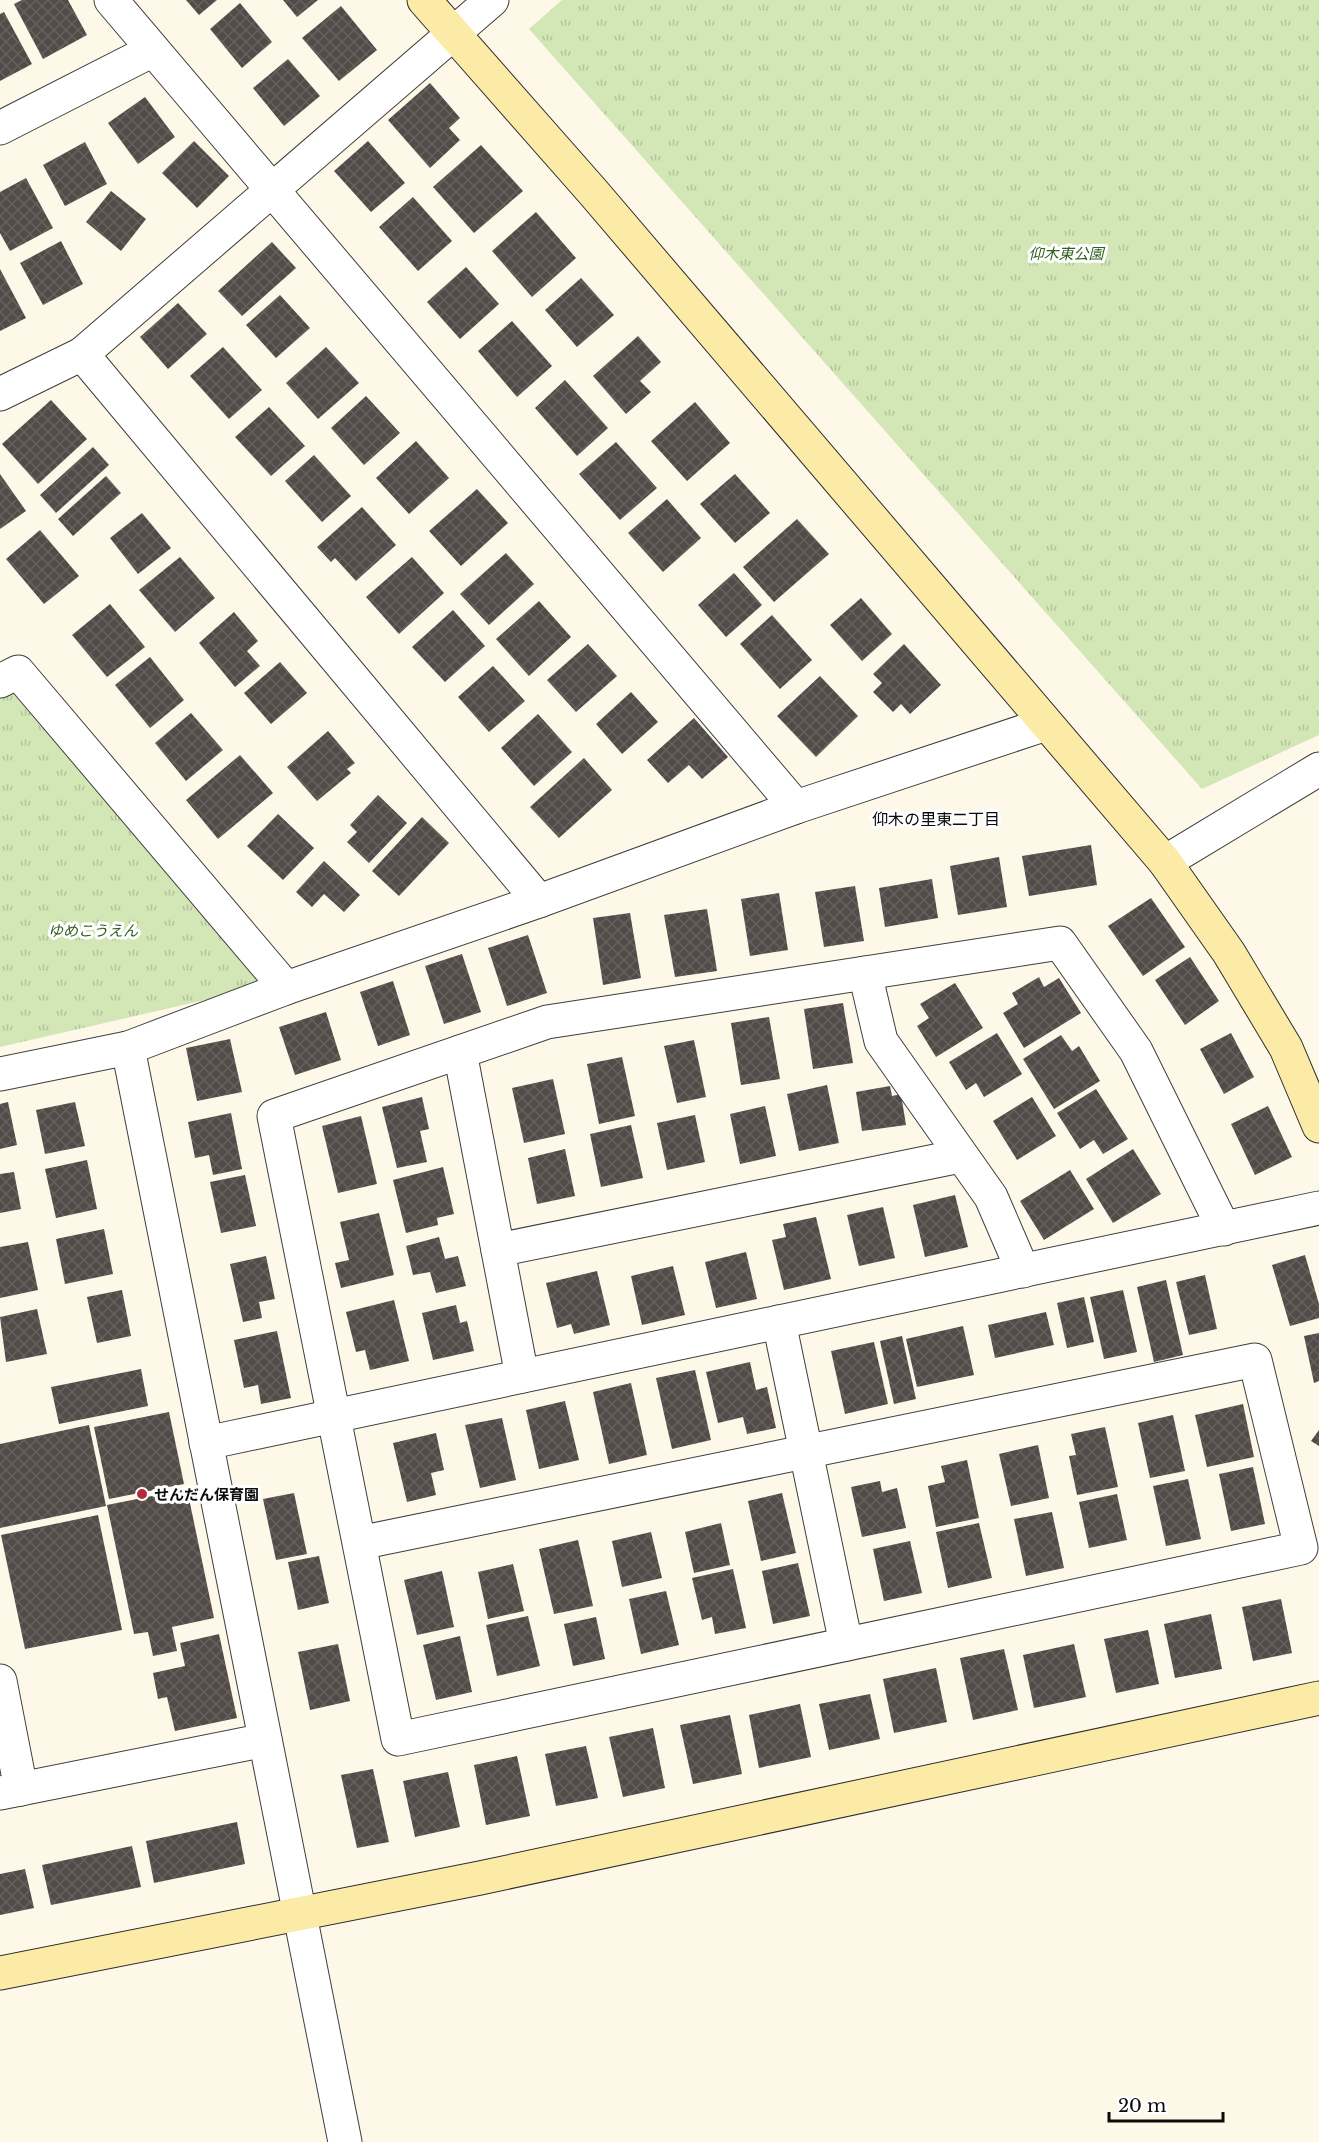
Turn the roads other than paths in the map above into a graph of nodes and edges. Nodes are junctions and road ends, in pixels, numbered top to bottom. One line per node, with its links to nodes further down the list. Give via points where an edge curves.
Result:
1 (111, 0): 5 (street)
2 (424, 0): 4 (street)
3 (492, 0): 4 (street)
4 (453, 34): 7 (street); 11 (street, via 593,192)
5 (153, 50): 6 (street); 7 (street)
6 (0, 128)
7 (273, 189): 8 (street); 13 (street)
8 (82, 354): 9 (street); 15 (street)
9 (0, 394)
10 (0, 681): 17 (street, via 18,672)
11 (1046, 724): 13 (street); 14 (street)
12 (1319, 769): 14 (street)
13 (796, 807): 15 (street)
14 (1165, 862): 21 (street, via 1229,953 1286,1048)
15 (539, 902): 17 (street)
16 (865, 973): 19 (street, via 547,1022); 22 (street, via 881,1041); 24 (street, via 1060,943 1136,1051)
17 (286, 988): 18 (street)
18 (128, 1048): 20 (street); 30 (street)
19 (460, 1052): 25 (street); 29 (street, via 274,1116)
20 (0, 1074)
21 (1319, 1126)
22 (960, 1156): 25 (street); 26 (street, via 991,1197)
23 (1319, 1208): 24 (street)
24 (1224, 1229): 26 (street)
25 (498, 1250): 28 (street)
26 (1023, 1271): 27 (street)
27 (779, 1322): 28 (street); 31 (street)
28 (522, 1376): 29 (street)
29 (334, 1416): 30 (street); 32 (street)
30 (206, 1443): 36 (street)
31 (806, 1452): 32 (street); 33 (street); 33 (street, via 1255,1360 1301,1548)
32 (359, 1543): 33 (street, via 398,1739)
33 (846, 1644)
34 (0, 1680): 37 (street)
35 (1319, 1698): 38 (street, via 480,1878)
36 (265, 1740): 37 (street); 38 (street)
37 (10, 1791)
38 (299, 1912): 39 (street); 40 (street)
39 (0, 1973)
40 (345, 2142)

